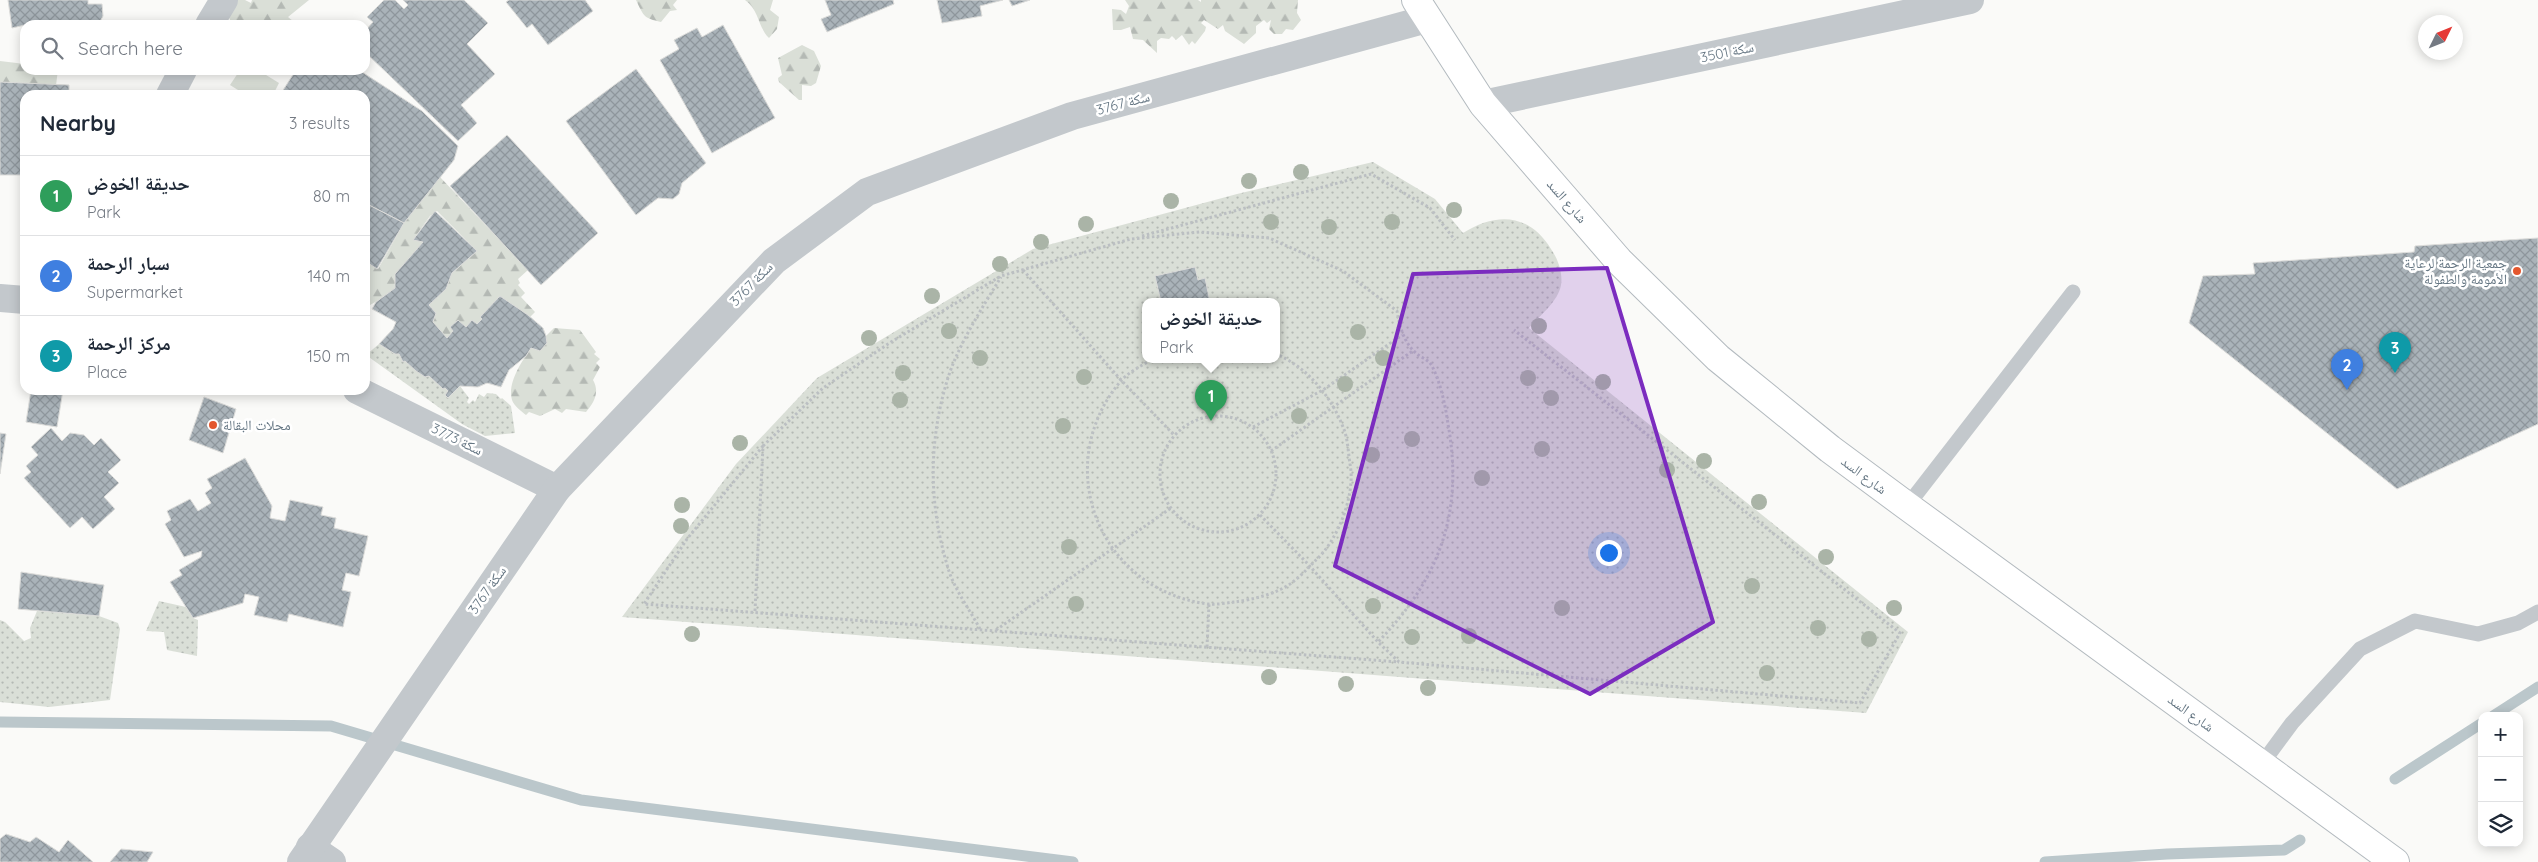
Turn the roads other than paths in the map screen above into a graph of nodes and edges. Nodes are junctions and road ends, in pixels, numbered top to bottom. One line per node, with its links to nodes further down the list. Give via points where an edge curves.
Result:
1 (224, 0): 4 (street)
2 (1970, 0): 7 (street, سكة 3501)
3 (1421, 10): 7 (street, شارع السد); 12 (street, سكة 3767, via 1072,116 868,192 774,261)
4 (212, 20)
5 (180, 75): 6 (street)
6 (173, 90)
7 (1483, 104): 13 (street, شارع السد, via 1618,260 1718,358 1830,449)
8 (2073, 292): 13 (lane)
9 (0, 298): 10 (street)
10 (20, 300)
11 (367, 395): 12 (street, سكة 3773)
12 (557, 488): 16 (street, سكة 3767)
13 (1907, 506): 15 (street, شارع السد)
14 (2538, 612): 15 (lane, via 2518,623 2478,634 2415,621 2360,648 2292,723)
15 (2261, 765): 17 (street, شارع السد)
16 (314, 857)
17 (2395, 862)

